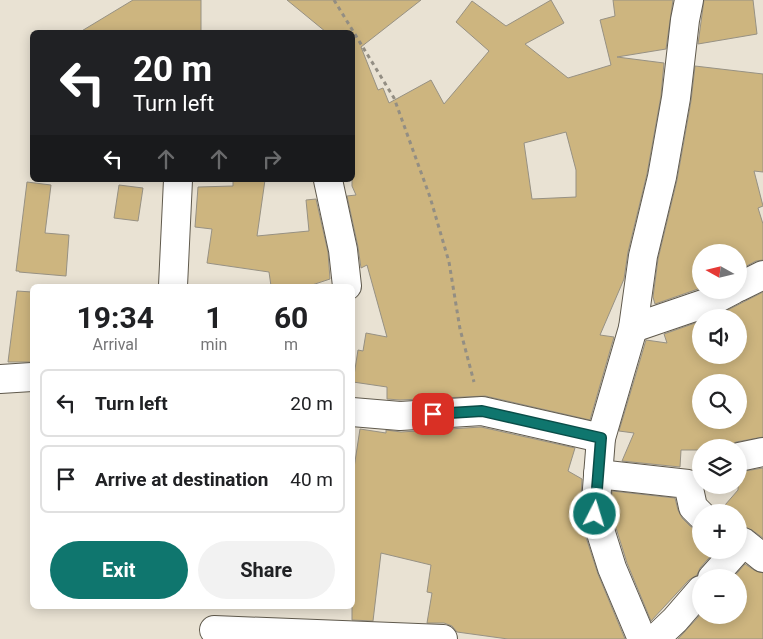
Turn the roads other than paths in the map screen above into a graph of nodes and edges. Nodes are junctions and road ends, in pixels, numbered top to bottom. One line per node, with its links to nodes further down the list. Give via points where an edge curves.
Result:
1 (689, 0): 9 (street, via 676,98 662,177 642,256)
2 (178, 182): 6 (street)
3 (328, 182): 7 (street)
4 (763, 275): 5 (street)
5 (748, 282)
6 (173, 284)
7 (347, 284)
8 (716, 299): 9 (street)
9 (633, 328): 13 (street)
10 (30, 377): 11 (street)
11 (0, 379)
12 (355, 412): 13 (street, via 400,416 482,411)
13 (601, 438): 16 (street)
14 (763, 452): 15 (street)
15 (747, 455)
16 (598, 474): 17 (street); 23 (street, via 595,514 612,568)
17 (692, 475)
18 (732, 559): 19 (street)
19 (722, 569)
20 (692, 600): 24 (street)
21 (214, 630): 22 (street)
22 (443, 639)
23 (642, 639)
24 (655, 639)

